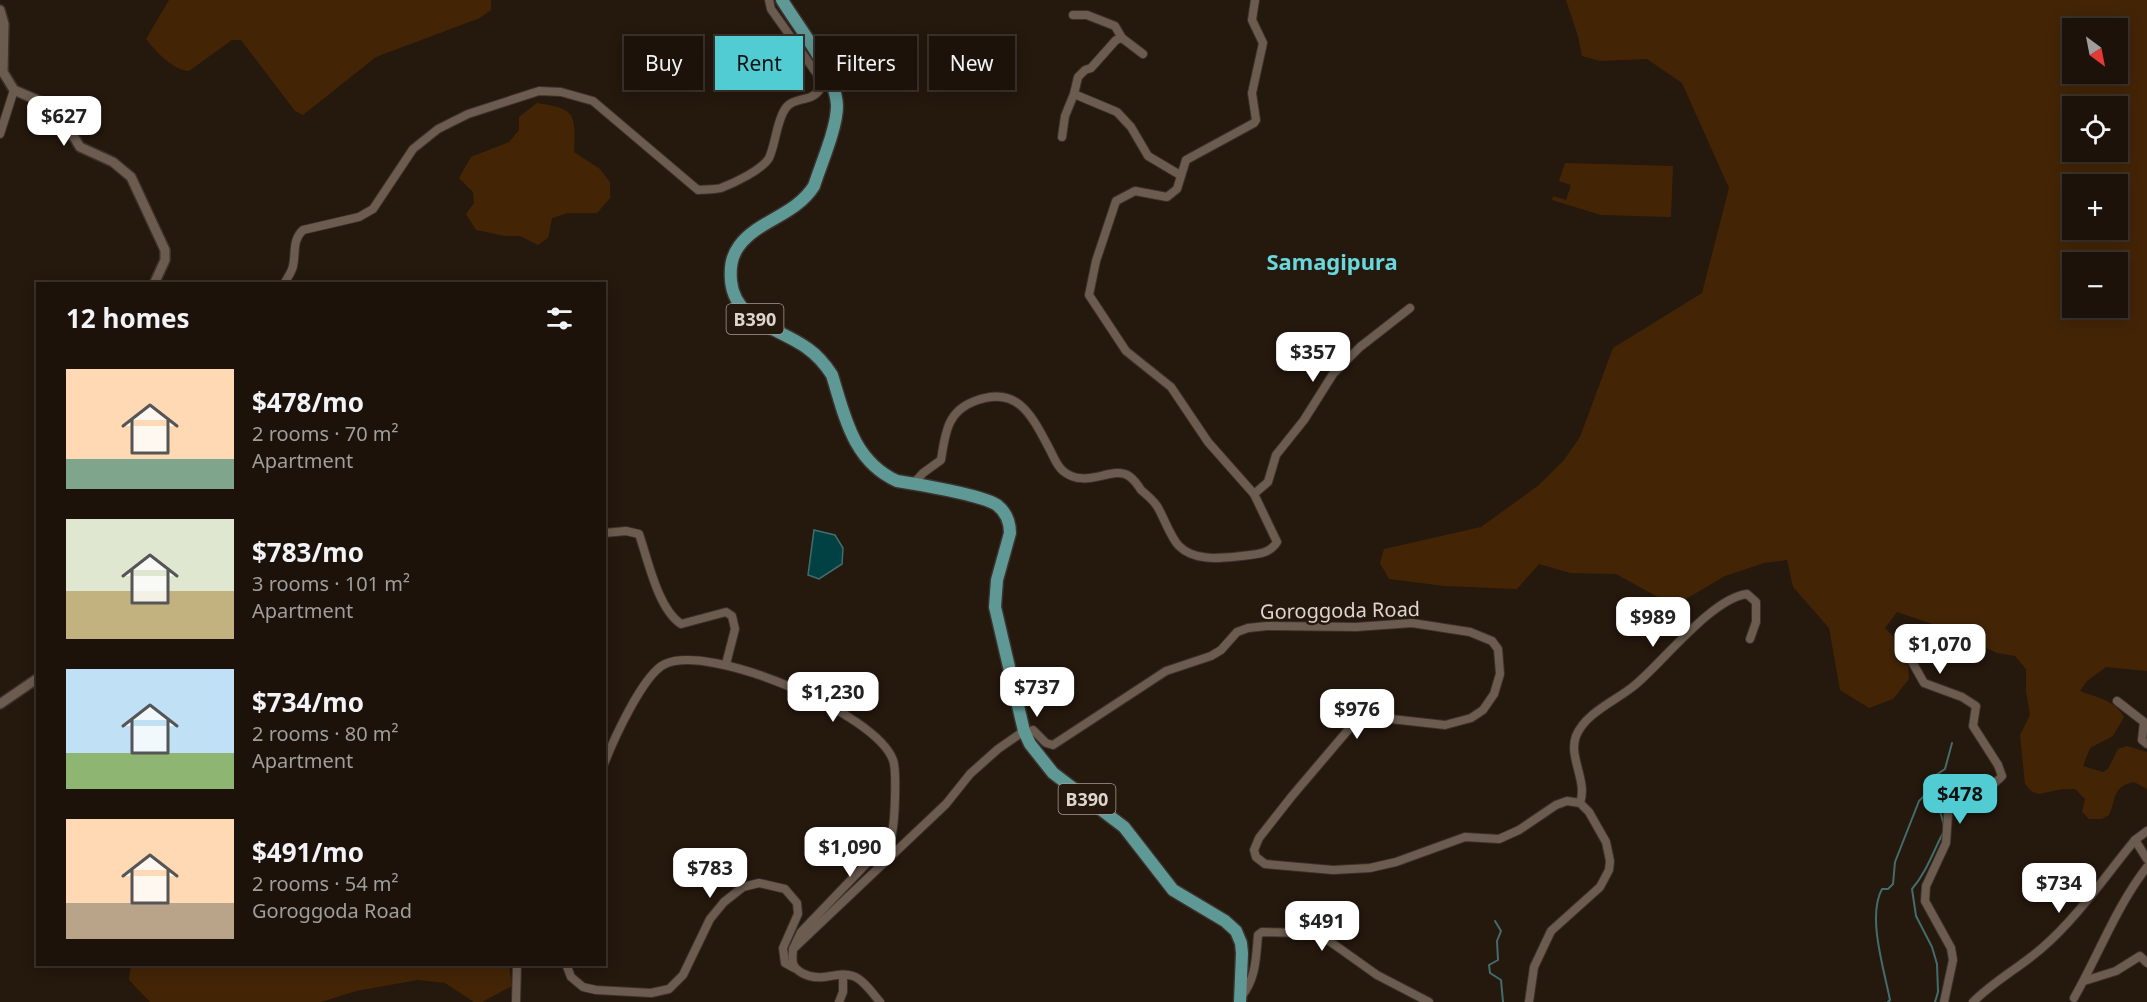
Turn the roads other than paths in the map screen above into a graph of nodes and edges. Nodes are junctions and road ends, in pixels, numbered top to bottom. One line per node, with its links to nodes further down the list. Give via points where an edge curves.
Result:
1 (769, 0): 14 (street, via 771,9 817,74 820,90 785,108 768,159 758,170 720,188 698,190 592,101 561,92 539,91 468,114 438,129 413,150 373,209 359,217 303,230 297,235 293,269)
2 (782, 0): 16 (main road, B390, via 830,76 837,107 835,120 814,186 799,205 740,245 730,269 731,288 755,319 806,347 827,367 857,446 871,465 897,481)
3 (1255, 0): 12 (street, via 1252,20 1263,43 1252,93 1256,120 1186,160)
4 (0, 10): 8 (street, via 4,24 3,72)
5 (1073, 15): 6 (street, via 1087,15 1115,26)
6 (1122, 38): 7 (street); 9 (street, via 1078,77)
7 (1143, 54)
8 (14, 90): 10 (street); 13 (street, via 51,106 80,147 113,162 131,177 165,250 165,260)
9 (1074, 94): 11 (street); 12 (street, via 1117,112 1148,156)
10 (0, 134)
11 (1062, 137)
12 (1180, 175): 17 (street, via 1177,189 1167,197 1135,191 1116,201 1089,295 1126,351 1171,387 1208,442)
13 (155, 282)
14 (285, 282)
15 (1410, 309): 17 (street, via 1360,347 1334,374 1276,455 1268,482)
16 (914, 483): 17 (street, via 941,460 951,417 965,404 988,396 1005,396 1019,403 1038,427 1064,471 1091,479 1117,473 1128,475 1156,505 1179,546 1197,556 1222,558 1273,549 1276,537); 25 (main road, B390, via 987,500 1008,519 1010,533 997,580 995,607)
17 (1254, 494)
18 (606, 533): 21 (street, via 639,534 659,592 673,618 681,624 726,612 732,616 735,629)
19 (1750, 639): 28 (street, via 1756,622 1756,602 1747,594 1739,595 1672,646 1636,684 1587,719 1576,737 1583,794)
20 (1911, 660): 47 (street, via 1924,683 1976,706 1973,726 2002,776 1995,784 1963,788 1949,800 1946,843 1926,886 1925,901 1951,948 1953,960)
21 (726, 664): 27 (street, via 682,661 657,669 646,681); 33 (street, via 796,688 857,722 876,736 894,761 891,838 801,932)
22 (36, 679): 24 (street)
23 (2117, 701): 26 (street, via 2144,722 2142,740)
24 (0, 704)
25 (1025, 733): 28 (street, Goroggoda Road, via 1033,730 1053,745 1166,671 1210,657 1248,628 1412,623 1470,632 1492,641 1498,649 1500,674 1494,694 1483,710 1471,718 1445,725 1374,717 1354,723 1259,838 1254,850 1256,857 1265,864 1334,870 1370,868 1465,837 1499,839 1556,805 1567,801); 33 (street, via 998,749 970,774 946,804); 41 (main road, B390, via 1053,773 1124,827 1173,890 1236,930 1242,953)
26 (2147, 744)
27 (606, 759)
28 (1580, 803): 46 (street, via 1606,842 1609,870 1600,887 1551,931 1534,967)
29 (2147, 831): 30 (street)
30 (2135, 840): 31 (street); 48 (street, via 2067,925)
31 (2147, 859)
32 (2147, 867): 39 (street, via 2106,934)
33 (793, 949): 37 (street)
34 (2147, 963): 39 (street, via 2140,956 2116,971)
35 (517, 966): 42 (street)
36 (567, 966): 37 (street, via 571,977 583,987 596,990 651,993 669,989 683,975 710,919 724,902 743,887 759,883 785,889 797,903 798,914 783,948 785,963)
37 (795, 969): 38 (street, via 813,979)
38 (843, 975): 43 (street); 44 (street, via 856,977)
39 (2084, 981): 40 (street)
40 (2074, 998)
41 (1241, 1000): 45 (street, via 1255,970 1258,935 1262,932 1310,933 1325,938 1377,975)
42 (516, 1002)
43 (839, 1002)
44 (880, 1002)
45 (1428, 1002)
46 (1529, 1002)
47 (1944, 1002)
48 (1973, 1002)

